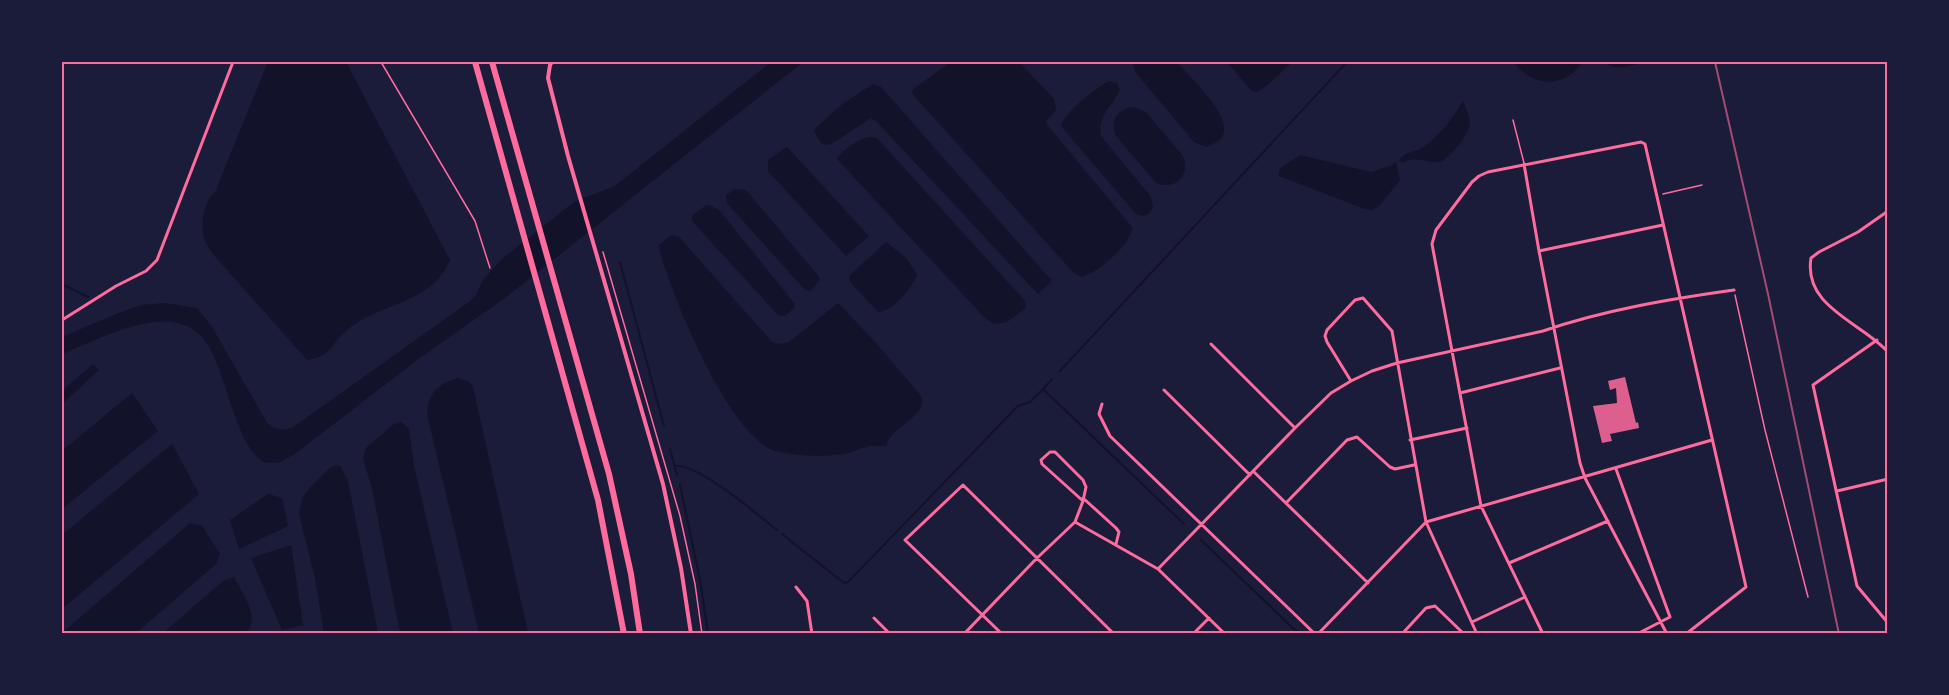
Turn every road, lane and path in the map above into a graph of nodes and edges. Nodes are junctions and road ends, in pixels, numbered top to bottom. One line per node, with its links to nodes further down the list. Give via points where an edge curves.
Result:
1 (233, 62): 16 (street, via 157,260 146,271)
2 (381, 62): 13 (lane, via 475,221)
3 (475, 62): 59 (highway, via 598,500)
4 (492, 62): 60 (highway, via 619,517)
5 (552, 62): 61 (street, via 548,78 663,484)
6 (1513, 120): 7 (lane)
7 (1524, 164): 9 (street, via 1641,142 1645,144); 12 (street); 20 (street, via 1479,176 1436,231 1432,253)
8 (1702, 185): 9 (path)
9 (1656, 195): 11 (street)
10 (1887, 211): 18 (street, via 1811,258 1812,280 1821,300)
11 (1663, 225): 12 (street); 15 (street)
12 (1539, 251): 17 (street)
13 (490, 268)
14 (1734, 290): 15 (street); 52 (path)
15 (1679, 298): 17 (street); 31 (street)
16 (62, 320)
17 (1553, 327): 20 (street); 23 (street)
18 (1877, 340): 21 (street); 37 (street, via 1813,385)
19 (1212, 344): 28 (street)
20 (1452, 351): 22 (street); 26 (street)
21 (1887, 352)
22 (1397, 363): 24 (street); 24 (street, via 1392,331 1367,300 1359,298 1327,330 1326,336); 30 (street)
23 (1561, 368): 26 (street); 35 (street)
24 (1351, 381): 28 (street, via 1331,393)
25 (1164, 390): 34 (street)
26 (1460, 393): 29 (street)
27 (1102, 405): 44 (street, via 1099,414 1110,436)
28 (1295, 428): 34 (street)
29 (1467, 428): 30 (street); 40 (street)
30 (1410, 440): 32 (street)
31 (1712, 440): 33 (street); 76 (street, via 1746,587)
32 (1414, 465): 39 (street, via 1390,467 1353,437); 43 (street)
33 (1616, 469): 35 (street); 57 (street, via 1670,617)
34 (1252, 474): 39 (street); 44 (street)
35 (1585, 478): 40 (street); 41 (street)
36 (1887, 479): 37 (street)
37 (1837, 491): 58 (street, via 1857,586)
38 (1083, 499): 38 (street, via 1042,464 1041,460 1050,452 1083,480); 42 (street); 45 (street, via 1119,532)
39 (1286, 502): 49 (street)
40 (1481, 506): 43 (street); 47 (street)
41 (1608, 521): 47 (street); 57 (street)
42 (1075, 522): 45 (street); 46 (street)
43 (1426, 522): 49 (street); 56 (street)
44 (1203, 525): 48 (street); 69 (street)
45 (1116, 544): 48 (street)
46 (1037, 558): 53 (street); 53 (street, via 963,485 905,540); 66 (street)
47 (1509, 563): 51 (street)
48 (1158, 569): 55 (street)
49 (1368, 583): 69 (street)
50 (796, 587): 62 (street, via 807,601)
51 (1526, 597): 56 (street); 73 (street)
52 (1808, 597)
53 (983, 614): 64 (street); 65 (street)
54 (874, 618): 63 (street)
55 (1209, 618): 67 (street); 68 (street)
56 (1472, 622): 72 (street)
57 (1661, 623): 74 (street); 75 (street)
58 (1887, 623)
59 (624, 633)
60 (640, 633)
61 (691, 633)
62 (812, 633)
63 (890, 633)
64 (964, 633)
65 (1002, 633)
66 (1114, 633)
67 (1193, 633)
68 (1225, 633)
69 (1317, 633)
70 (1402, 633): 71 (street, via 1426,608 1435,606)
71 (1464, 633)
72 (1477, 633)
73 (1543, 633)
74 (1637, 633)
75 (1668, 633)
76 (1686, 633)

